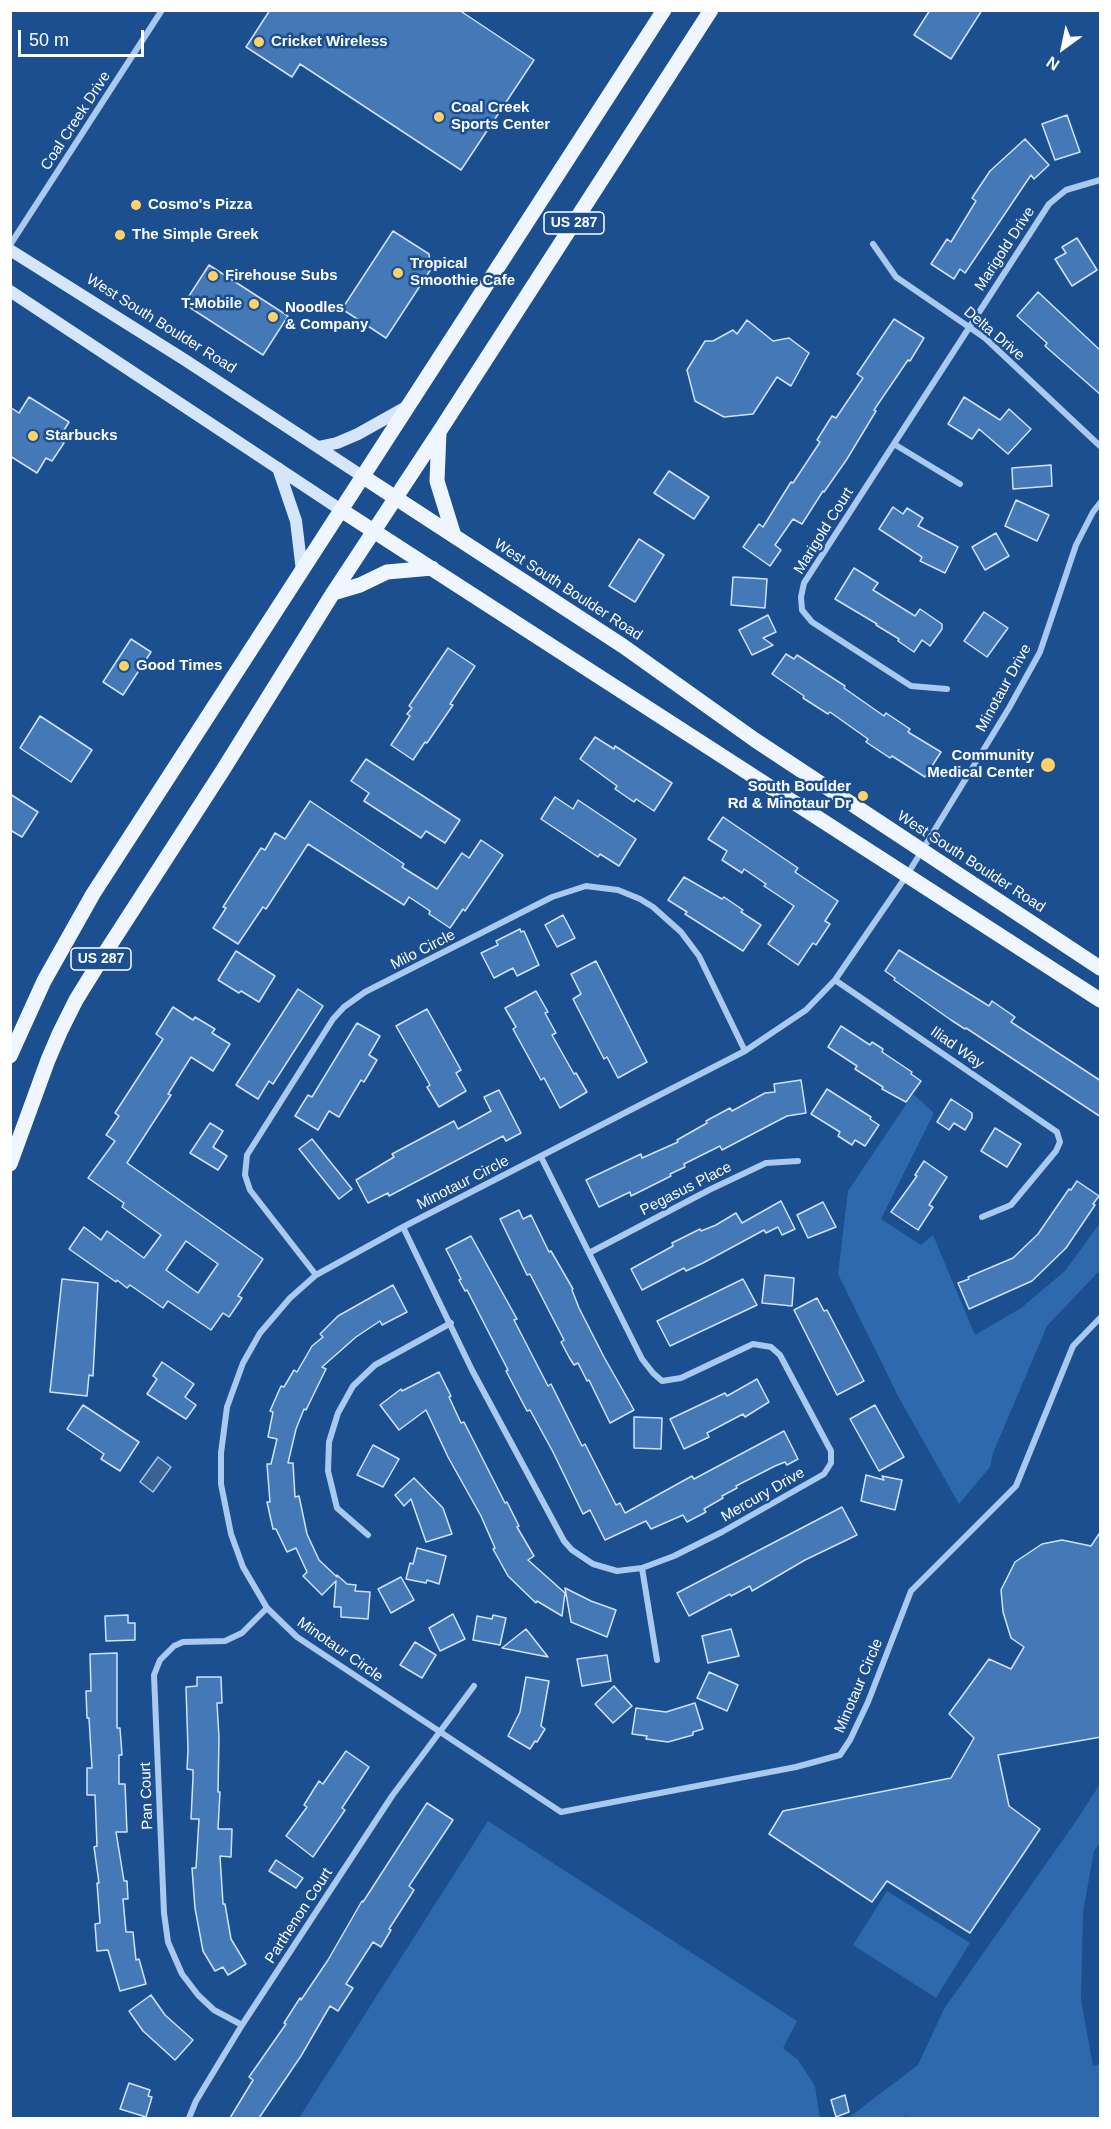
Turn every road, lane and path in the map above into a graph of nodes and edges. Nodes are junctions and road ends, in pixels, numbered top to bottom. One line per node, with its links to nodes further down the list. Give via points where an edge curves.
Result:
1 (162, 10): 6 (street, Coal Creek Drive)
2 (663, 10): 10 (main road, US 287)
3 (711, 10): 11 (main road, US 287)
4 (1101, 180): 9 (street, Marigold Drive, via 1066,190 1049,204)
5 (873, 244): 9 (street, Delta Drive, via 896,277)
6 (10, 245)
7 (10, 250): 14 (main road, West South Boulder Road)
8 (10, 291): 15 (main road)
9 (969, 326): 12 (street, Marigold Court); 13 (street, Delta Drive)
10 (409, 405): 14 (main road, via 358,434); 16 (main road, US 287)
11 (439, 432): 18 (main road, US 287); 22 (main road, via 437,482)
12 (894, 444): 17 (street); 26 (street, Marigold Court, via 804,583 802,610 812,622 911,686)
13 (1101, 446)
14 (318, 447): 16 (main road, West South Boulder Road)
15 (278, 468): 20 (main road); 24 (main road, via 296,521)
16 (362, 476): 18 (main road, West South Boulder Road); 20 (main road, US 287)
17 (960, 484)
18 (396, 498): 21 (main road, US 287); 22 (main road, West South Boulder Road)
19 (1101, 503): 27 (street, Minotaur Drive, via 1076,545 1040,652)
20 (341, 510): 21 (main road); 24 (main road, US 287)
21 (374, 531): 23 (main road); 25 (main road, US 287)
22 (454, 536): 27 (main road, West South Boulder Road)
23 (432, 568): 25 (main road, via 387,572); 28 (main road)
24 (302, 571): 33 (main road, US 287, via 93,894 44,981)
25 (333, 593): 36 (main road, US 287, via 76,1000 48,1060)
26 (947, 689)
27 (921, 851): 28 (street, Minotaur Drive); 29 (main road, West South Boulder Road)
28 (908, 875): 30 (street, Minotaur Circle); 31 (main road)
29 (1101, 968)
30 (835, 980): 32 (street, Minotaur Circle, via 806,1010); 37 (street, Iliad Way, via 1057,1132 1060,1142 1056,1151 1011,1205)
31 (1101, 1000)
32 (746, 1051): 34 (street, Minotaur Circle); 40 (street, Milo Circle, via 699,956 681,932 653,907 618,890 586,886 552,897 365,992 333,1018 247,1155 250,1190)
33 (10, 1056)
34 (541, 1157): 38 (street, Minotaur Circle); 39 (street, Mercury Drive)
35 (798, 1161): 39 (street, Pegasus Place, via 766,1163)
36 (10, 1164)
37 (982, 1217)
38 (403, 1227): 40 (street, Minotaur Circle); 42 (street, Mercury Drive)
39 (589, 1253): 44 (street, Mercury Drive, via 652,1373 662,1381 681,1378 753,1344 771,1347 780,1355 831,1451 831,1463 824,1474 713,1537)
40 (316, 1275): 45 (street, Minotaur Circle, via 260,1333 243,1363 227,1407 221,1453 223,1497 243,1567)
41 (1101, 1318): 48 (street, Minotaur Circle, via 1074,1346 1016,1486 911,1591 857,1728 840,1755 561,1812)
42 (451, 1323): 43 (street, via 375,1365 353,1386 338,1413 329,1442 328,1471 337,1508); 44 (street, Mercury Drive, via 564,1541 593,1564 617,1571)
43 (368, 1536)
44 (642, 1568): 46 (street)
45 (267, 1608): 48 (street, Minotaur Circle, via 297,1637); 49 (street, Pan Court, via 242,1633 225,1641 183,1642 174,1646 160,1660 154,1675 168,1942 182,1974 198,1995 214,2010)
46 (657, 1660)
47 (474, 1686): 48 (street, Parthenon Court)
48 (440, 1732): 49 (street, Parthenon Court, via 392,1796)
49 (242, 2025): 50 (street, Parthenon Court)
50 (189, 2118)

